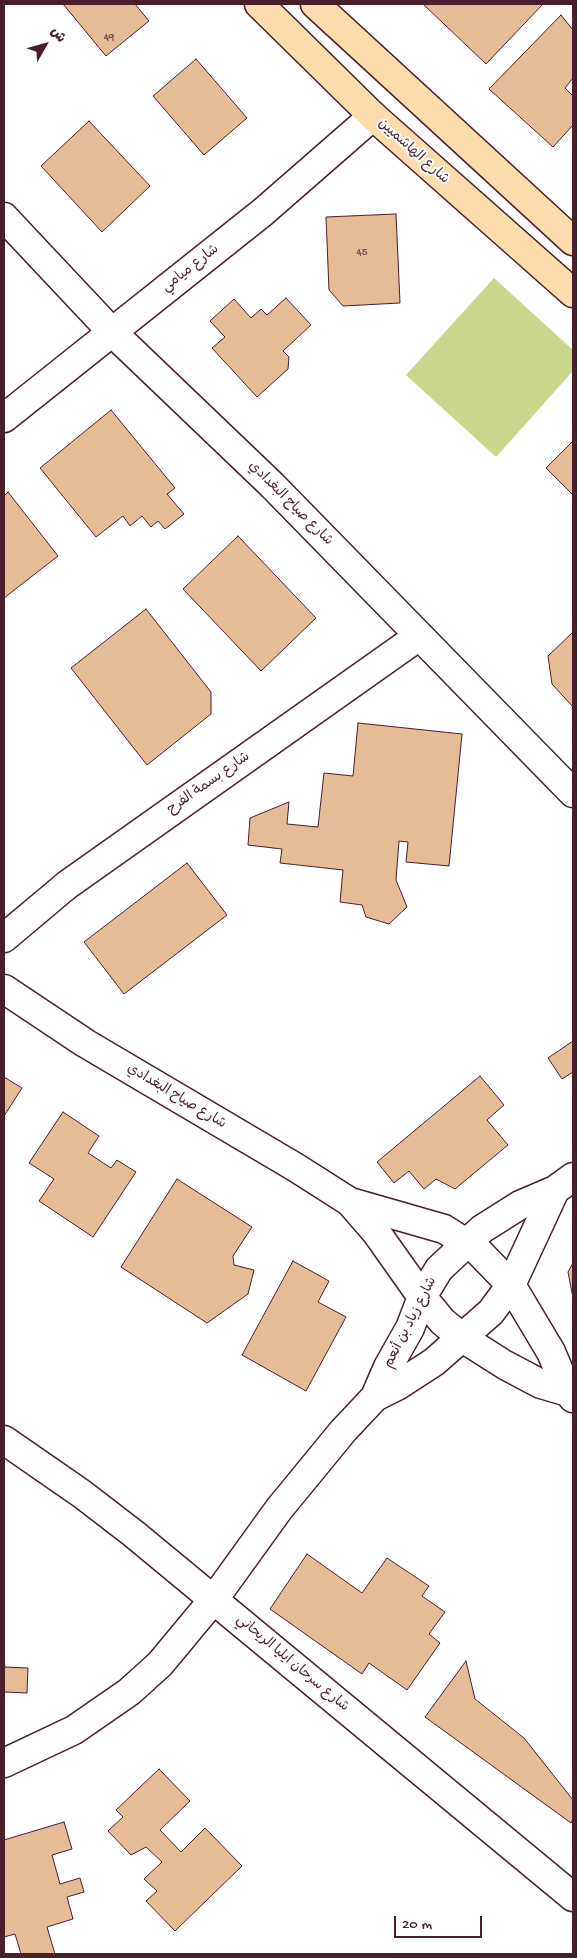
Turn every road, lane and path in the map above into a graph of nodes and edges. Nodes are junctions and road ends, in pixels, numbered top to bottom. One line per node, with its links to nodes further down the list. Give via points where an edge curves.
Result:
1 (259, 4): 3 (main road, شارع الهاشميين)
2 (315, 4): 5 (main road)
3 (373, 116): 6 (main road, شارع الهاشميين); 7 (street, شارع ميامي, via 263,212)
4 (4, 217): 7 (street, شارع صياح البغدادي)
5 (573, 240)
6 (573, 293)
7 (112, 332): 8 (street, شارع ميامي); 9 (street, شارع صياح البغدادي, via 272,485)
8 (4, 418)
9 (420, 636): 10 (street, شارع صياح البغدادي); 11 (street, شارع بسمة الفرح, via 67,885)
10 (573, 793)
11 (4, 938)
12 (4, 989): 14 (street, شارع صياح البغدادي, via 85,1043)
13 (564, 1184): 15 (street, شارع زياد بن أنعم, via 520,1205); 16 (street, شارع زياد بن أنعم)
14 (350, 1202): 15 (street, شارع صياح البغدادي, via 436,1226); 17 (street, شارع صياح البغدادي, via 376,1232)
15 (466, 1242): 16 (street, شارع صياح البغدادي); 17 (street, شارع زياد بن أنعم, via 439,1269)
16 (511, 1285): 18 (street, شارع زياد بن أنعم, via 492,1312); 19 (street, شارع صياح البغدادي, via 551,1352)
17 (422, 1297): 18 (street, شارع صياح البغدادي, via 443,1322); 20 (street, شارع زياد بن أنعم)
18 (464, 1339): 19 (street, شارع صياح البغدادي, via 535,1381); 20 (street, شارع زياد بن أنعم, via 417,1374)
19 (570, 1395)
20 (375, 1397): 22 (street, شارع زياد بن أنعم, via 279,1509)
21 (4, 1440): 22 (street, شارع سرحان ايليا الريحاني, via 82,1494)
22 (214, 1599): 23 (street, شارع زياد بن أنعم, via 160,1664 129,1692 74,1730); 24 (street, شارع سرحان ايليا الريحاني)
23 (4, 1763)
24 (573, 1897)

